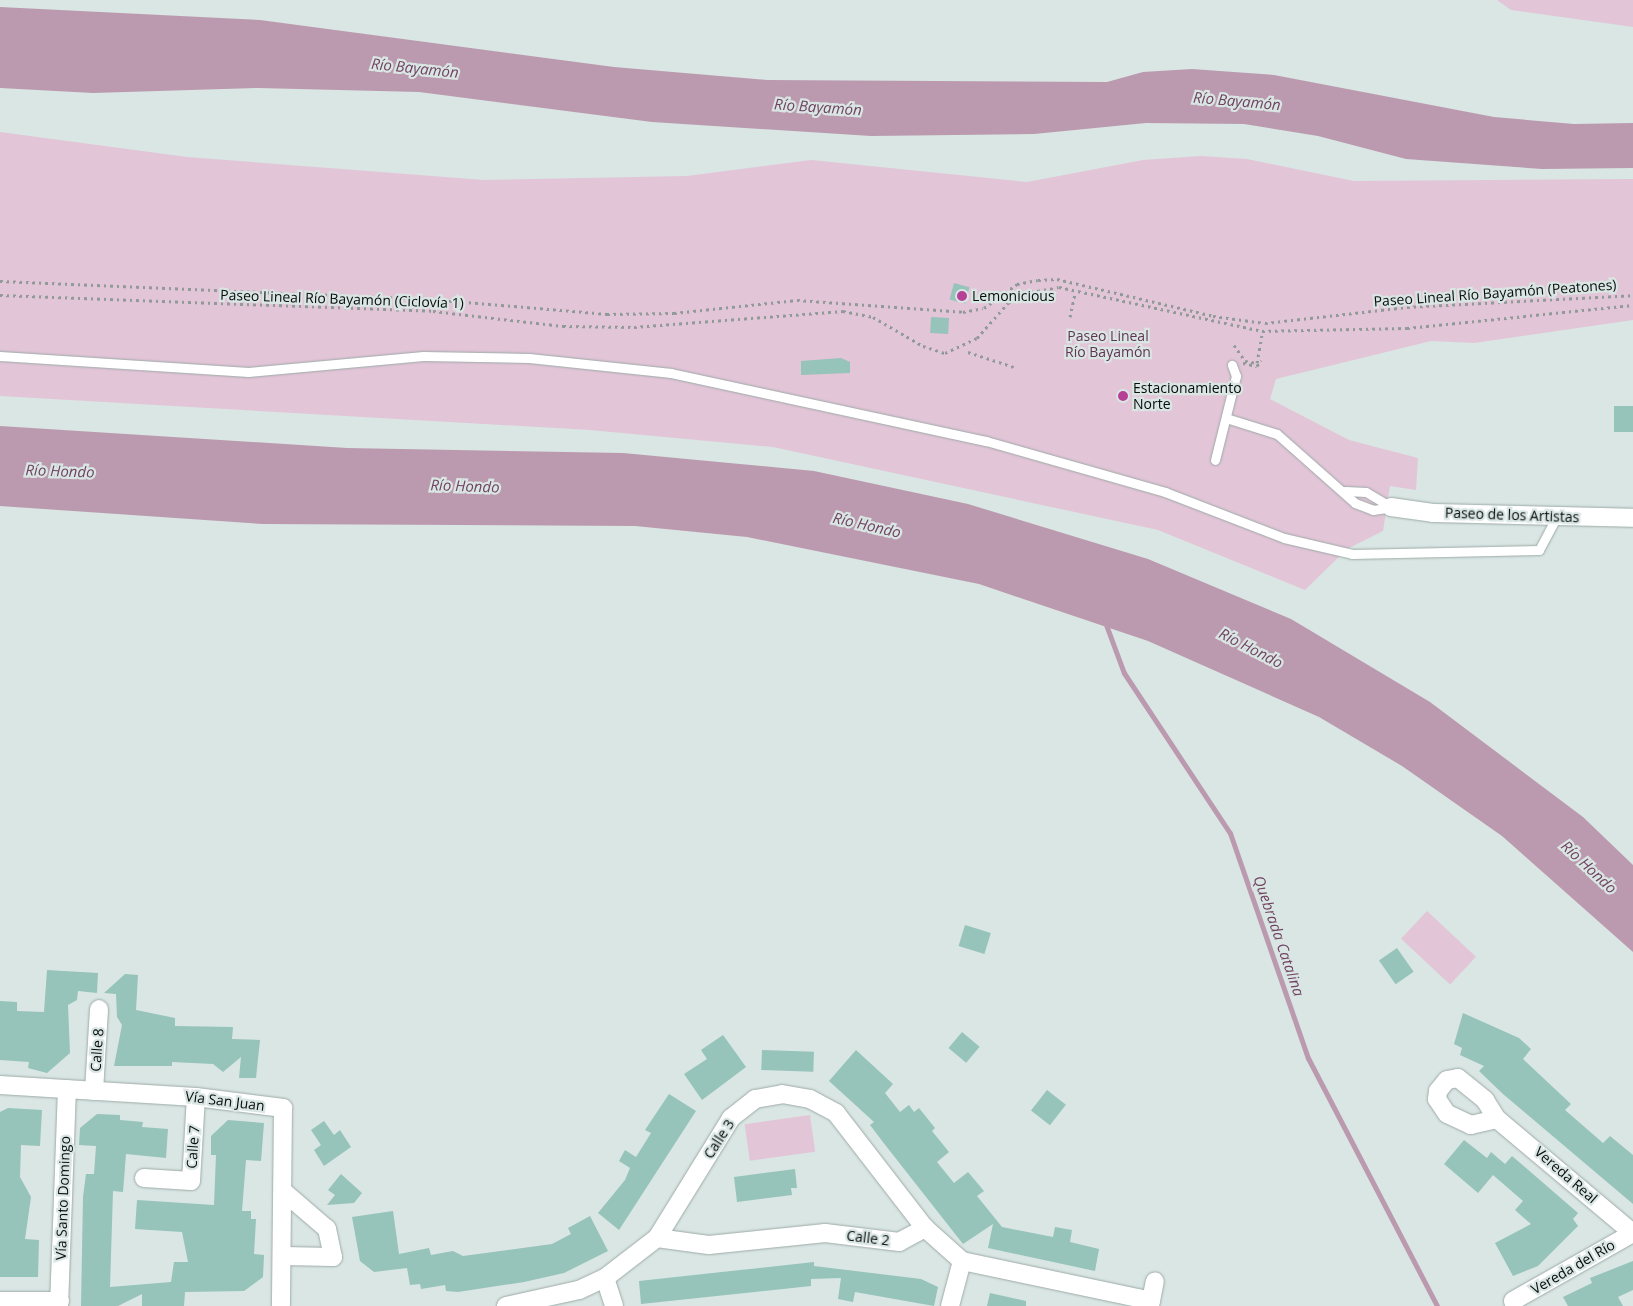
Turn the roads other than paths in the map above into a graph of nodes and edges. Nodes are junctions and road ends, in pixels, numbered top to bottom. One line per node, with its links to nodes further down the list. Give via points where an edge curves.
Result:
1 (0, 356): 7 (lane, via 248,372 423,356 529,358 671,373 986,441 1165,492 1292,541 1352,554 1539,550)
2 (1232, 365): 3 (lane, via 1236,376)
3 (1226, 418): 4 (lane); 5 (lane, via 1277,434 1315,471)
4 (1215, 460)
5 (1345, 491): 6 (lane, via 1366,492); 6 (lane, via 1363,508)
6 (1391, 507): 7 (street, Paseo de los Artistas)
7 (1557, 516): 8 (street, Paseo de los Artistas)
8 (1633, 518)
9 (99, 1009): 12 (street, Calle 8)
10 (0, 1085): 11 (street, Vía San Juan)
11 (67, 1089): 12 (street, Vía San Juan); 26 (street, Vía Santo Domingo)
12 (94, 1091): 13 (street, Vía San Juan)
13 (196, 1097): 15 (street, Calle 7, via 191,1181); 16 (street, Vía San Juan, via 283,1108)
14 (1497, 1119): 18 (street, Vereda Real)
15 (144, 1178)
16 (284, 1192): 20 (street, Vía San Juan); 20 (street, via 327,1229 333,1257)
17 (925, 1228): 19 (street, Calle 2, via 899,1242 825,1233 709,1245); 19 (street, Calle 3, via 836,1113 810,1099 782,1094 755,1099 731,1118); 21 (street)
18 (1633, 1233): 25 (street, Vereda del Río)
19 (657, 1238): 22 (street, Calle 3)
20 (283, 1256): 28 (street, Vía San Juan)
21 (962, 1261): 27 (street); 31 (street)
22 (605, 1278): 29 (street, Calle 3, via 553,1299); 30 (street)
23 (1155, 1281): 27 (street)
24 (0, 1301): 26 (street)
25 (1513, 1301)
26 (60, 1303)
27 (1150, 1304)
28 (281, 1306)
29 (506, 1306)
30 (614, 1306)
31 (950, 1306)

